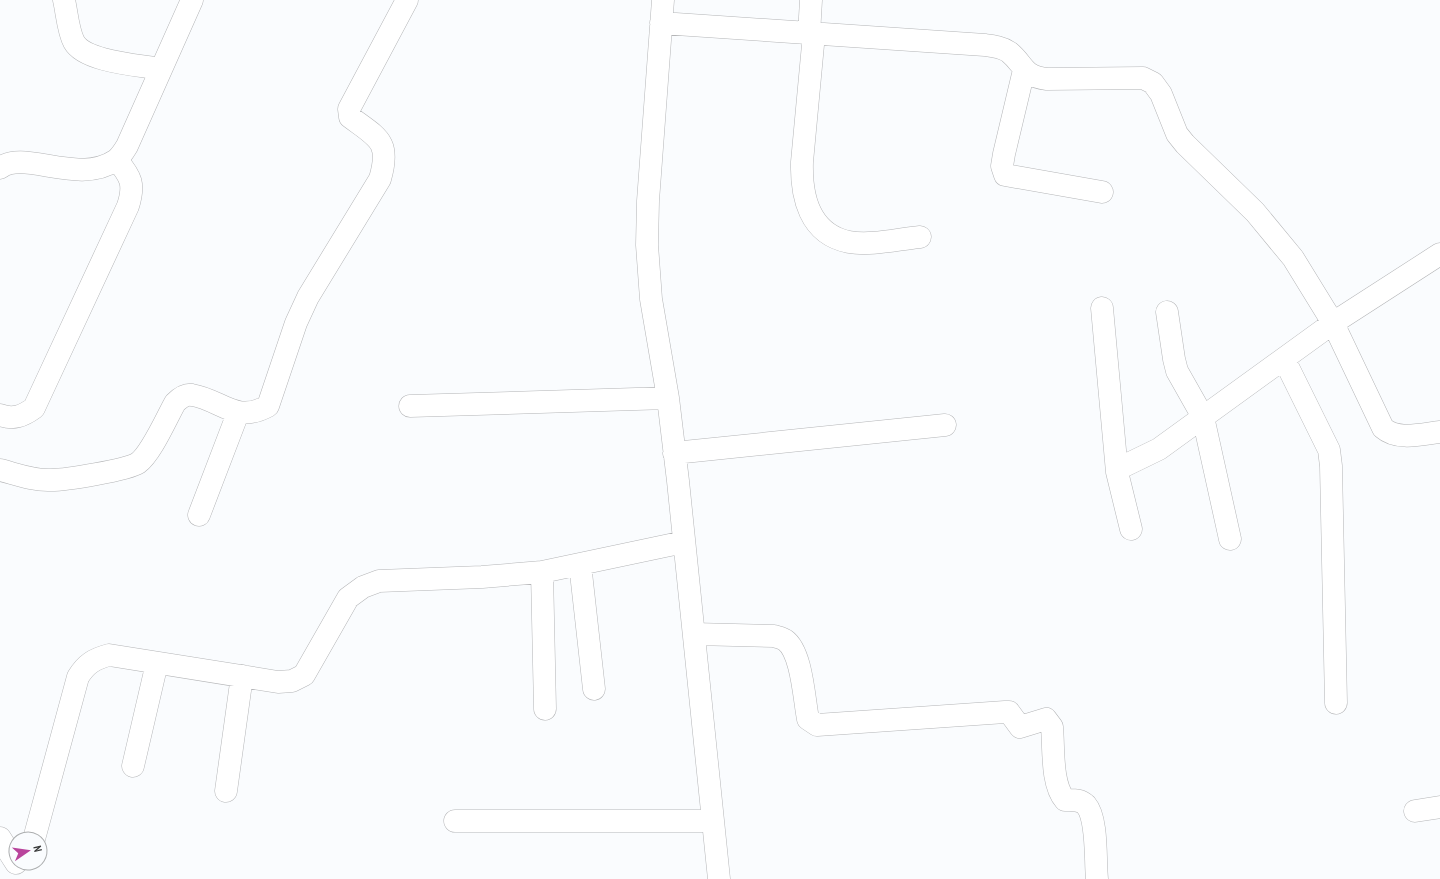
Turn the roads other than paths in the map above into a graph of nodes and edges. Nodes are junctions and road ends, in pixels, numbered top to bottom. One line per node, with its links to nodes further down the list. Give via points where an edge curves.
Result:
1 (64, 0): 8 (street, via 74,42 81,51 94,57)
2 (192, 0): 8 (street)
3 (407, 0): 21 (street, via 349,109 350,117 376,137 385,150 380,179 308,297 296,323 268,406 256,412)
4 (663, 0): 6 (street)
5 (811, 0): 7 (street)
6 (661, 23): 7 (street); 19 (street, via 647,245 651,299)
7 (811, 34): 9 (street, via 1000,47 1009,52); 13 (street, via 802,182 805,203 814,220 830,234 849,242)
8 (161, 69): 10 (street, via 127,146)
9 (1024, 70): 12 (street, via 1004,154 1002,166 1005,175); 17 (street, via 1034,78 1142,78 1153,83 1161,94 1177,134 1256,212 1293,258)
10 (117, 160): 11 (street, via 100,168 78,171 18,162 5,164); 22 (street, via 131,181 132,193 128,206 34,408 15,417 7,418)
11 (0, 168)
12 (1102, 192)
13 (920, 237)
14 (1440, 254): 17 (street)
15 (1102, 308): 28 (street)
16 (1168, 312): 23 (street, via 1177,371)
17 (1333, 323): 18 (street); 25 (street, via 1383,428 1390,434 1399,436)
18 (1284, 359): 23 (street); 39 (street, via 1329,450)
19 (668, 398): 20 (street); 26 (street)
20 (410, 406)
21 (238, 413): 27 (street, via 190,395 175,403 148,451 138,462 124,469 51,480); 29 (street)
22 (0, 415)
23 (1203, 417): 28 (street, via 1159,449); 31 (street)
24 (945, 425): 26 (street)
25 (1440, 432)
26 (674, 453): 32 (street)
27 (0, 470)
28 (1117, 472): 30 (street)
29 (199, 515)
30 (1131, 529)
31 (1230, 539)
32 (684, 542): 33 (street); 35 (street)
33 (580, 564): 34 (street); 38 (street)
34 (542, 572): 37 (street, via 378,581 363,587 348,598 304,675 292,681 278,682); 40 (street)
35 (694, 634): 46 (street); 51 (street, via 774,636 785,640 793,648 798,662 808,719 817,725 1005,712 1009,712 1020,727 1046,719 1052,727 1056,782 1060,794 1066,800 1077,800 1085,805 1092,815)
36 (157, 663): 37 (street); 41 (street); 47 (street, via 109,655 96,658 84,667 78,677)
37 (242, 676): 42 (street)
38 (594, 689)
39 (1336, 703)
40 (545, 709)
41 (133, 766)
42 (226, 791)
43 (1440, 807): 44 (street)
44 (1414, 810)
45 (455, 820): 46 (street)
46 (713, 821): 50 (street)
47 (36, 831)
48 (0, 838): 49 (street)
49 (8, 849)
50 (719, 879)
51 (1096, 879)

